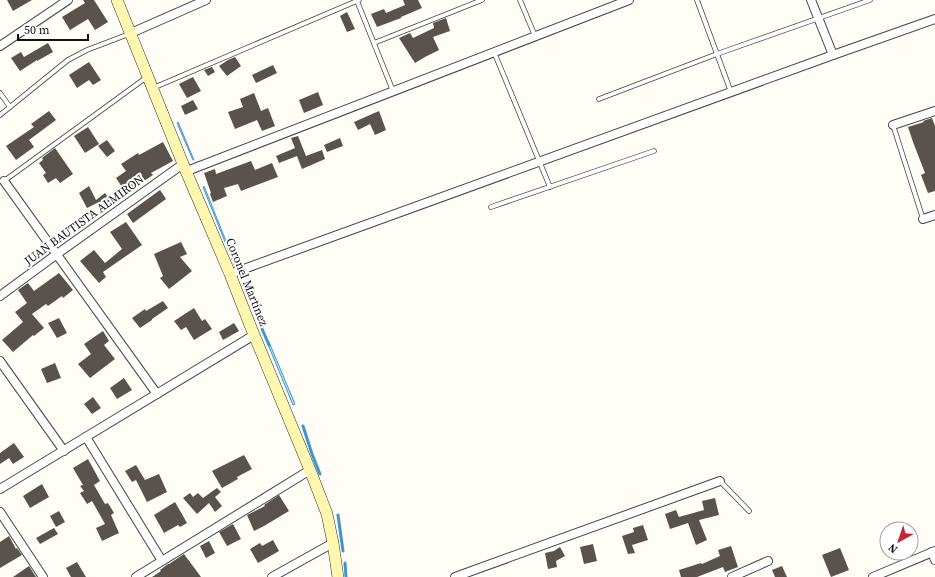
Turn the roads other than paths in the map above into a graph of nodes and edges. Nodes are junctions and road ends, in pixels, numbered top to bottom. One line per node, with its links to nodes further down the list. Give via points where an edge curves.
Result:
1 (68, 0): 16 (street)
2 (117, 0): 13 (main road, Coronel Martínez)
3 (206, 0): 13 (street)
4 (358, 0): 15 (lane); 21 (lane)
5 (482, 0): 15 (lane)
6 (520, 0): 14 (lane)
7 (629, 0): 14 (street, JUAN BAUTISTA ALMIRON)
8 (696, 0): 18 (lane)
9 (811, 0): 11 (street)
10 (870, 0): 11 (lane)
11 (818, 18): 18 (lane); 19 (street)
12 (935, 19): 19 (street)
13 (131, 33): 20 (main road, Coronel Martínez); 26 (lane, via 68,60)
14 (535, 36): 17 (street, JUAN BAUTISTA ALMIRON)
15 (374, 43): 22 (lane)
16 (0, 46)
17 (494, 52): 22 (street, JUAN BAUTISTA ALMIRON); 31 (lane)
18 (717, 54): 23 (lane); 25 (lane)
19 (833, 55): 23 (street)
20 (147, 76): 21 (main road, Coronel Martínez); 33 (lane)
21 (152, 88): 32 (main road, Coronel Martínez)
22 (393, 91): 32 (street, JUAN BAUTISTA ALMIRON)
23 (731, 92): 31 (street)
24 (0, 93): 26 (lane)
25 (599, 99)
26 (10, 107): 28 (lane)
27 (935, 111): 29 (street)
28 (0, 115)
29 (893, 125): 37 (lane)
30 (654, 151): 34 (lane)
31 (539, 162): 34 (lane); 39 (street)
32 (185, 168): 38 (street, JUAN BAUTISTA ALMIRON); 39 (main road, Coronel Martínez)
33 (4, 181): 38 (street)
34 (550, 187): 35 (lane)
35 (491, 207)
36 (935, 215): 37 (street)
37 (923, 219)
38 (57, 254): 40 (street, JUAN BAUTISTA ALMIRON); 43 (street)
39 (230, 274): 41 (main road, Coronel Martínez)
40 (0, 296)
41 (254, 335): 43 (street); 46 (main road, Coronel Martínez)
42 (0, 361): 45 (street)
43 (157, 394): 44 (street)
44 (86, 437): 45 (street); 53 (street)
45 (64, 451): 48 (street)
46 (310, 470): 51 (main road, Coronel Martínez); 53 (street)
47 (720, 481): 49 (lane); 59 (street)
48 (0, 489)
49 (749, 511)
50 (0, 512): 55 (street)
51 (334, 542): 57 (street); 58 (main road, Coronel Martínez)
52 (934, 554): 61 (street)
53 (162, 561): 56 (street)
54 (768, 561): 60 (street)
55 (43, 577)
56 (136, 577)
57 (272, 577)
58 (338, 577)
59 (455, 577)
60 (732, 577)
61 (873, 577)

